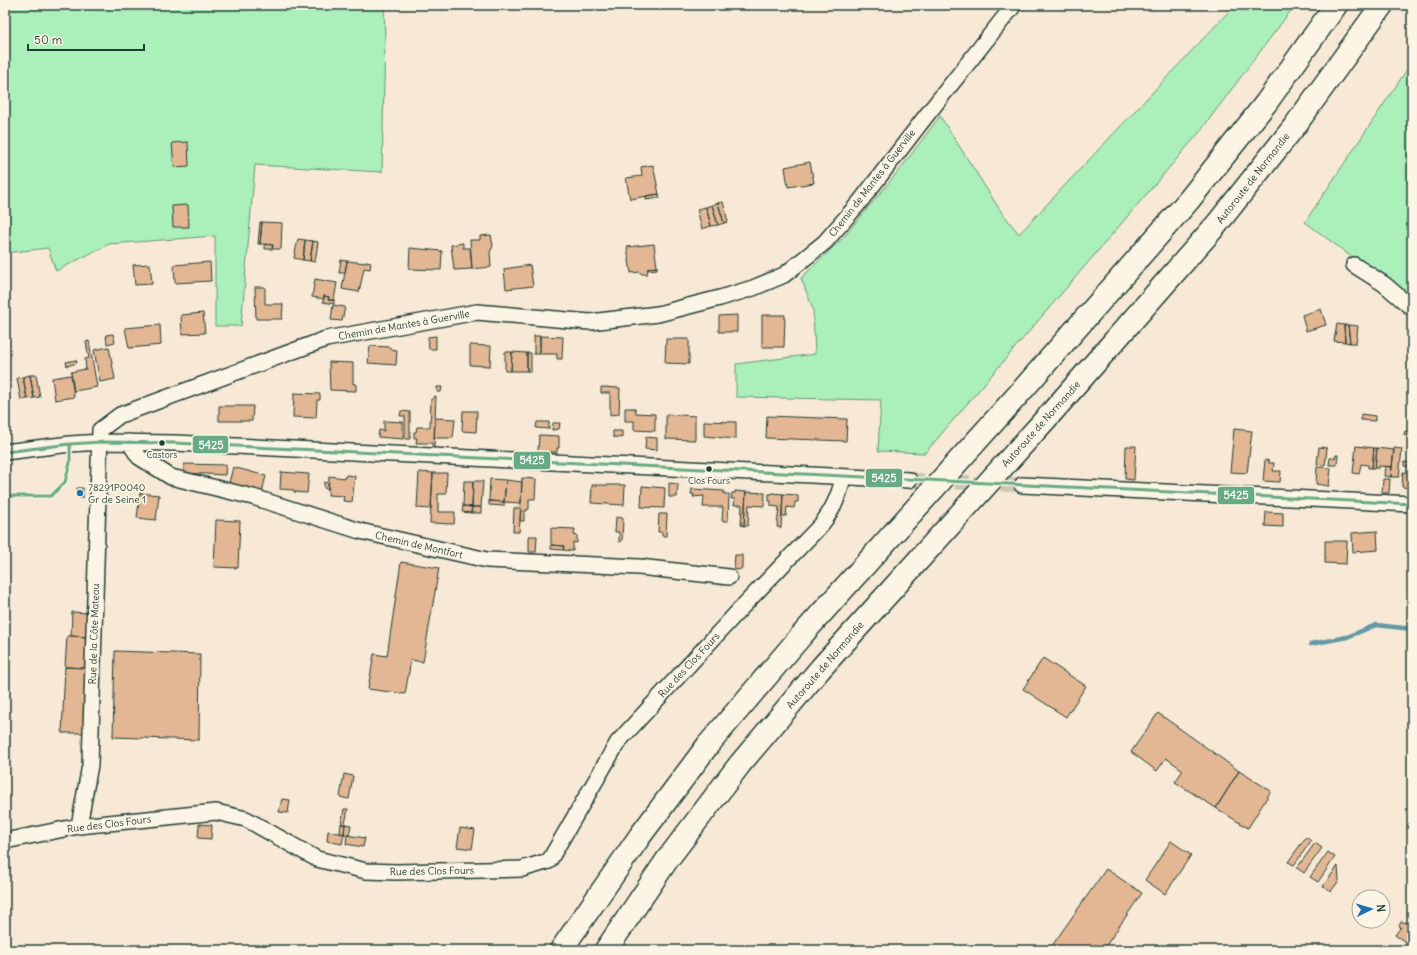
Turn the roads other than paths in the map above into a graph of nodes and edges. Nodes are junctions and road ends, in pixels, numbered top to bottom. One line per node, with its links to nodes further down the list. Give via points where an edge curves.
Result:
1 (1014, 5): 6 (street, Chemin de Mantes à Guerville, via 826,242 784,275 753,288 658,314 590,322 477,312 326,339 120,415 100,430)
2 (1336, 5): 16 (highway, via 1266,103 1189,200 801,636 708,745 640,836)
3 (1382, 5): 17 (highway, Autoroute de Normandie, via 1294,127 1217,224 1053,411 821,668 740,764 667,860)
4 (1354, 265): 5 (street, via 1384,284)
5 (1412, 308)
6 (101, 442): 7 (street); 8 (street); 14 (street, Rue de la Côte Mateau, via 90,765)
7 (129, 442): 9 (street); 13 (street, Chemin de Montfort, via 139,456 171,476 252,497 368,533 487,560 639,567)
8 (5, 452)
9 (843, 477): 10 (street); 14 (street, Rue des Clos Fours, via 841,489 830,514 618,742 548,860 522,869 366,871 317,859 246,819 216,812)
10 (909, 480)
11 (1022, 485): 12 (street)
12 (1412, 504)
13 (729, 577)
14 (80, 826): 15 (street, Rue des Clos Fours)
15 (5, 841)
16 (561, 950)
17 (606, 950)

